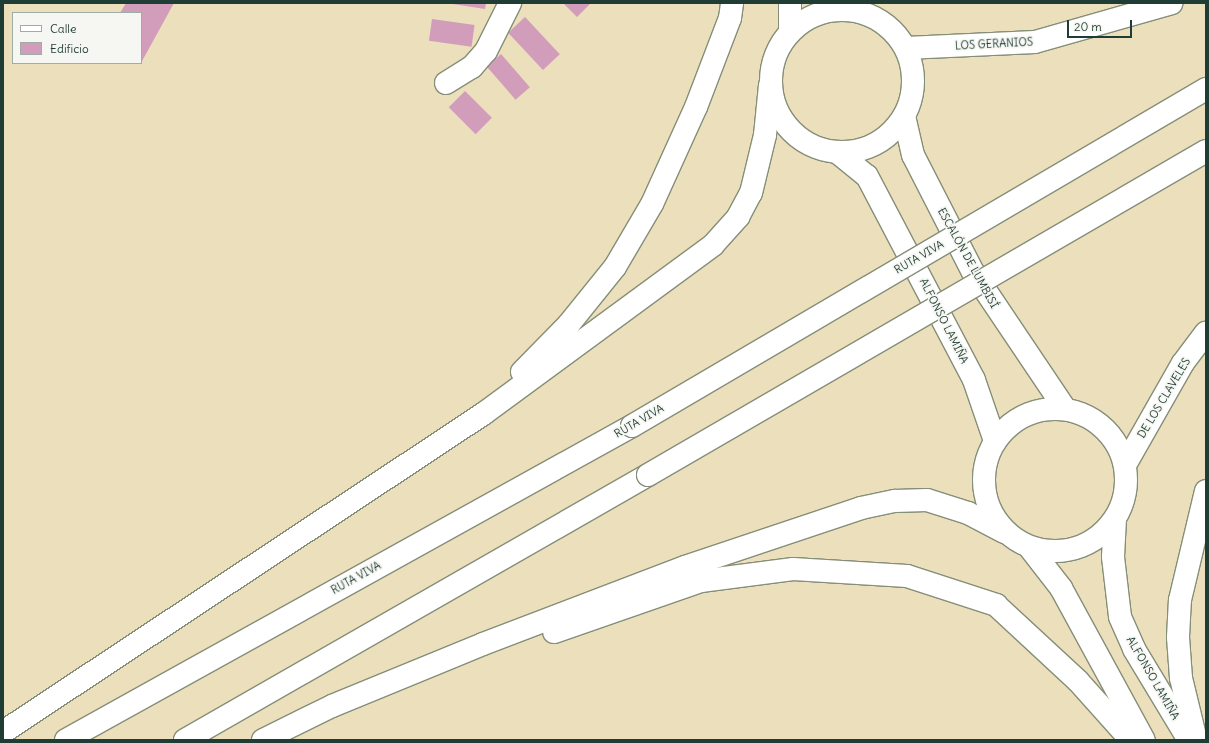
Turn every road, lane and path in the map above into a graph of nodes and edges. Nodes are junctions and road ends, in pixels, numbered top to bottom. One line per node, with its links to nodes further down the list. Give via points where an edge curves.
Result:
1 (510, 3): 8 (main road, via 486,51 472,68)
2 (732, 3): 16 (main road, via 730,18 696,108 652,204 615,267 569,324)
3 (790, 3): 6 (main road)
4 (1172, 3): 7 (main road, LOS GERANIOS, via 1035,42)
5 (850, 6): 6 (main road, via 808,18); 7 (main road, via 874,16 893,30)
6 (790, 32): 9 (main road, via 772,65)
7 (906, 48): 11 (main road, via 913,75 913,89)
8 (446, 83)
9 (770, 84): 13 (main road, via 774,105 789,128 799,138 817,148); 16 (main road, via 766,136 751,193 738,217 713,245)
10 (1206, 89): 25 (main road, RUTA VIVA, bridge, via 632,426)
11 (904, 116): 13 (main road, via 883,140 869,147); 15 (main road, ESCALÓN DE LUMBISÍ, via 913,155 973,272)
12 (1206, 151): 26 (main road, bridge)
13 (837, 152): 17 (main road, ALFONSO LAMIÑA, via 867,176 974,380)
14 (1206, 333): 18 (main road, DE LOS CLAVELES, via 1183,363)
15 (1065, 409): 17 (main road, via 1045,409 1025,415 1008,426); 18 (main road, via 1086,415 1104,428 1117,445)
16 (483, 414): 24 (main road)
17 (995, 441): 21 (main road, via 987,459 985,498 992,516)
18 (1125, 465): 20 (main road, via 1124,496)
19 (1206, 491): 31 (main road, via 1180,600 1178,629 1181,678)
20 (1115, 519): 22 (main road, via 1086,545 1068,551 1048,552); 30 (main road, ALFONSO LAMIÑA, via 1113,557 1120,618 1134,649)
21 (1004, 532): 22 (main road); 23 (main road, via 968,513 927,500 895,501 860,508 643,582)
22 (1030, 548): 29 (main road, via 1061,588)
23 (429, 666): 27 (main road, via 332,706); 28 (main road, via 520,644 700,581 793,569 907,576 996,605 1078,681)
24 (3, 732)
25 (66, 740)
26 (186, 740)
27 (263, 740)
28 (1131, 740)
29 (1144, 740)
30 (1189, 740)
31 (1196, 740)

